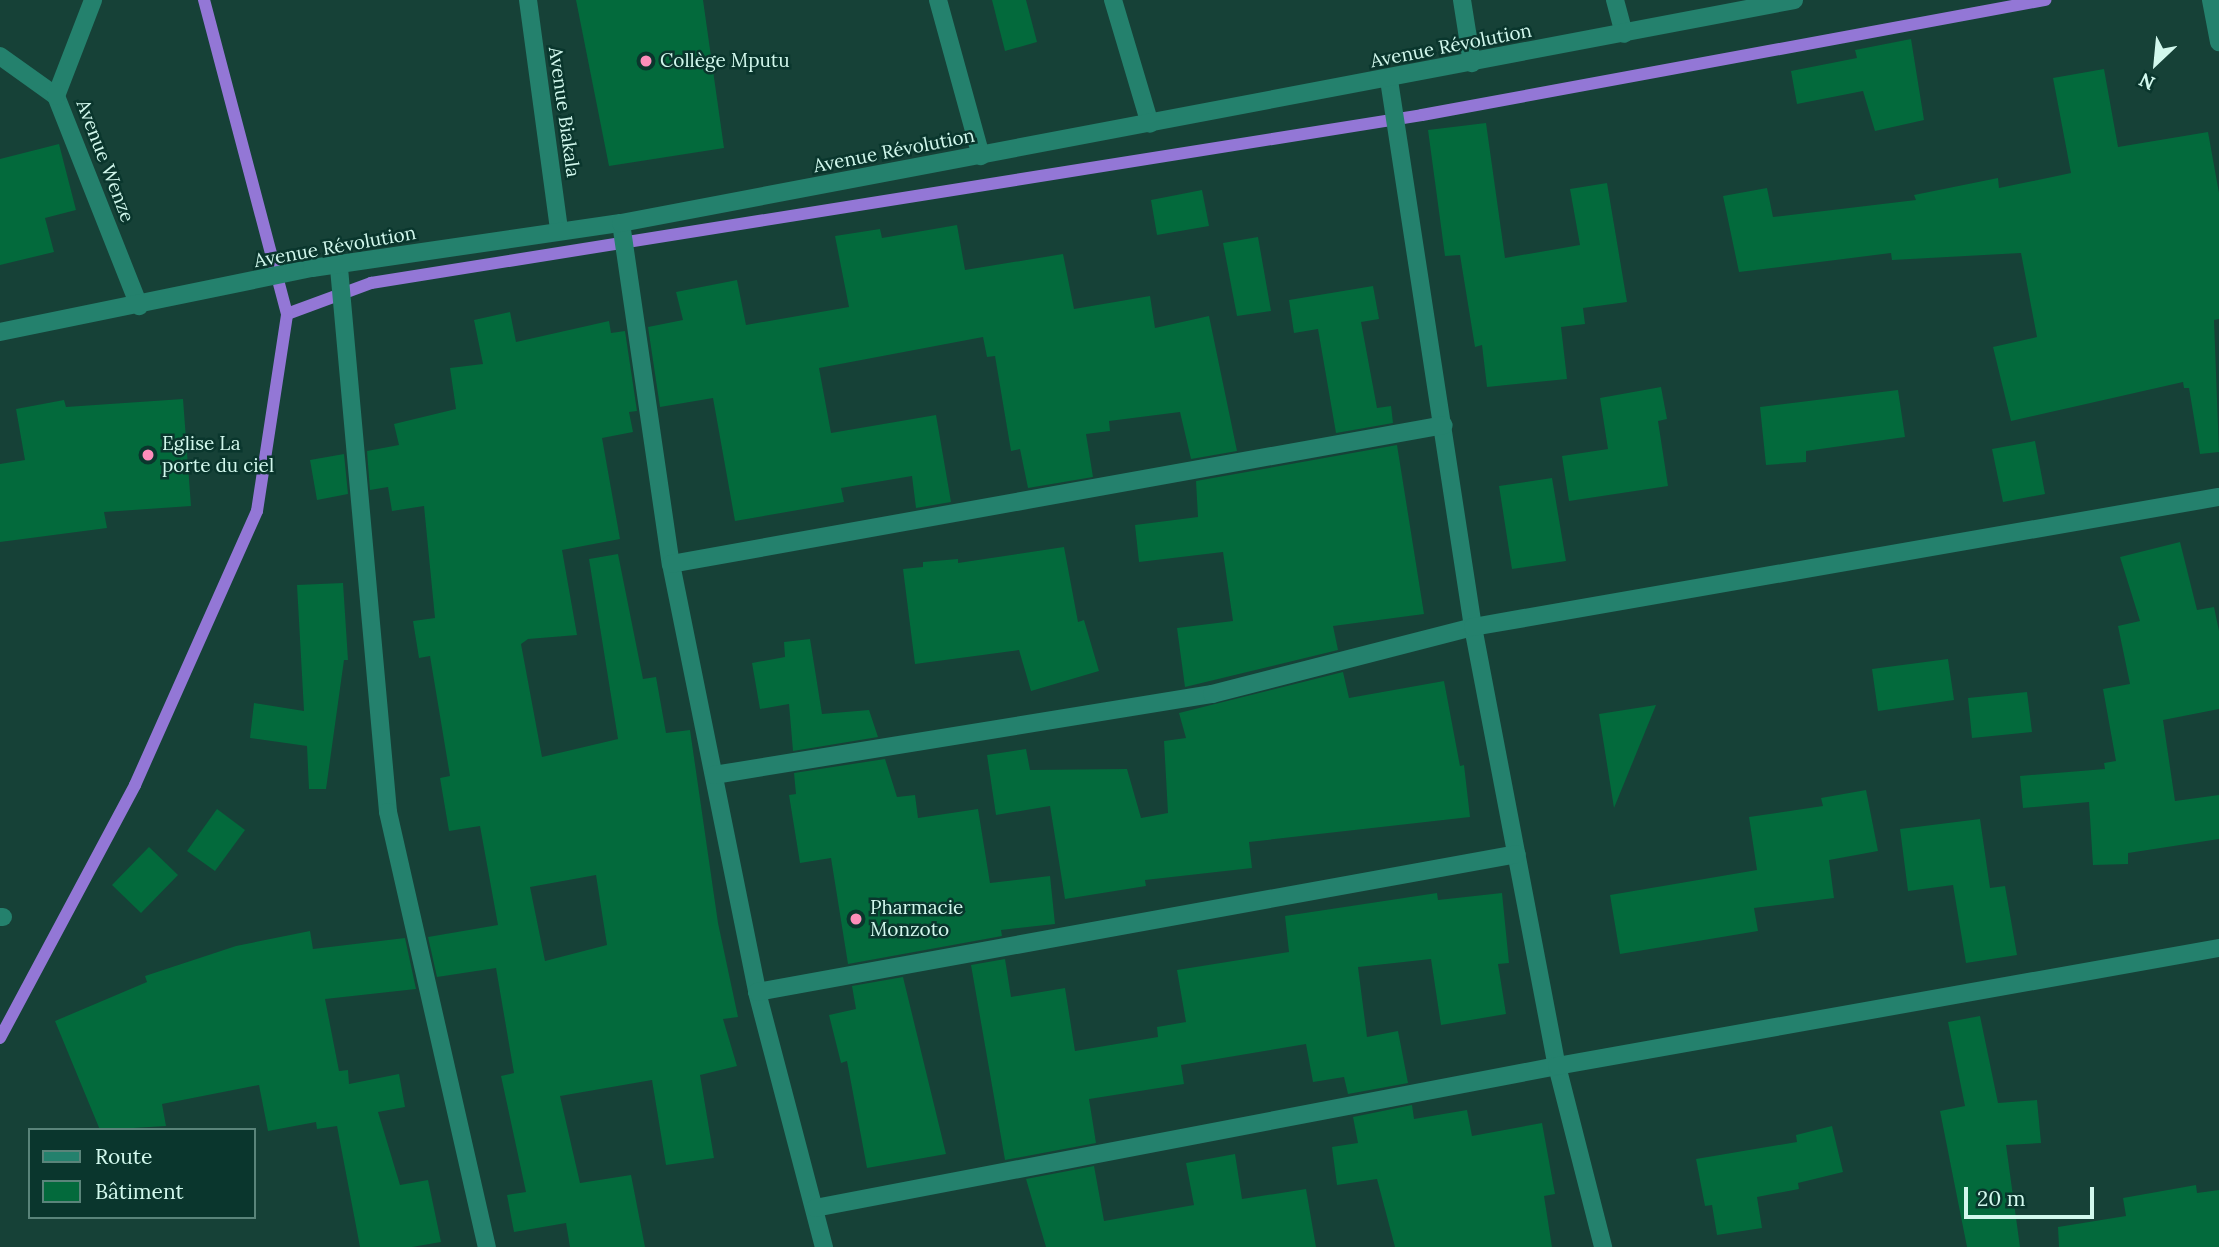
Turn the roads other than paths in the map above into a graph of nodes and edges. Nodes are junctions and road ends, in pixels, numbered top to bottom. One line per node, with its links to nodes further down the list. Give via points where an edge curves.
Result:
1 (93, 0): 14 (street)
2 (528, 0): 18 (street, Avenue Biakala)
3 (938, 0): 16 (street)
4 (1113, 0): 15 (street)
5 (1462, 0): 12 (street)
6 (1615, 0): 9 (street)
7 (1794, 0): 9 (street, Avenue Révolution)
8 (2211, 0): 10 (street)
9 (1623, 34): 12 (street, Avenue Révolution)
10 (2219, 42)
11 (0, 56): 14 (street, Avenue Wenze)
12 (1472, 63): 13 (street, Avenue Révolution)
13 (1389, 80): 15 (street, Avenue Révolution); 22 (street)
14 (56, 96): 20 (street, Avenue Wenze)
15 (1150, 124): 16 (street, Avenue Révolution)
16 (981, 156): 17 (street, Avenue Révolution)
17 (621, 223): 18 (street, Avenue Révolution); 24 (street)
18 (559, 229): 19 (street, Avenue Révolution)
19 (339, 268): 20 (street, Avenue Révolution, via 312,268); 32 (street, via 388,812)
20 (139, 306): 21 (street, Avenue Révolution)
21 (0, 332)
22 (1444, 425): 24 (street); 25 (street)
23 (2219, 497): 25 (street)
24 (671, 564): 26 (street)
25 (1473, 627): 26 (street, via 1212,694); 27 (street)
26 (714, 775): 29 (street)
27 (1517, 853): 29 (street); 30 (street)
28 (2219, 948): 30 (street)
29 (757, 992): 31 (street)
30 (1557, 1066): 31 (street); 34 (street)
31 (815, 1208): 33 (street)
32 (487, 1247)
33 (824, 1247)
34 (1603, 1247)

